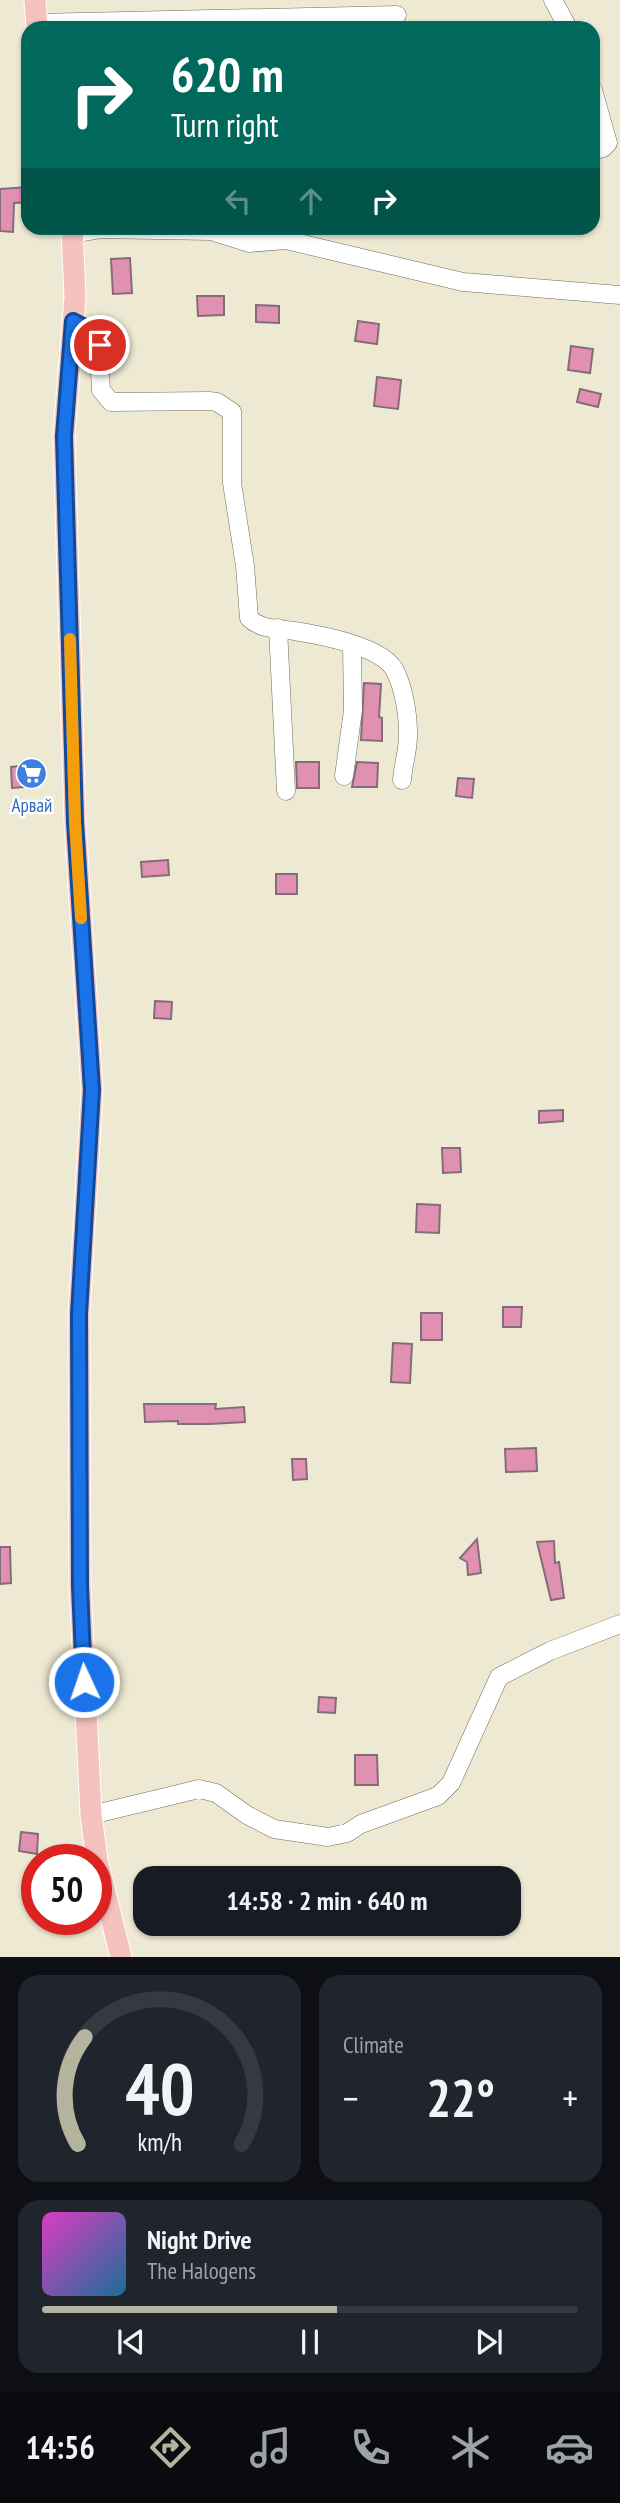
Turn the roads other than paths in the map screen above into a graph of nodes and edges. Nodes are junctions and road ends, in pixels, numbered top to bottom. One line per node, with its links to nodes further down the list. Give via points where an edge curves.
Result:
1 (35, 0): 4 (main road)
2 (553, 0): 6 (street)
3 (397, 15): 5 (street)
4 (37, 21)
5 (181, 21)
6 (564, 21)
7 (600, 115): 8 (street, via 608,143)
8 (600, 149)
9 (72, 235): 12 (main road)
10 (224, 235): 11 (street, via 249,243 286,240 463,282)
11 (620, 296)
12 (73, 321): 13 (street, via 97,337 101,390 111,402 209,401 232,412 232,483 249,618 258,626); 19 (main road, via 64,436 75,822 92,1090 79,1314 80,1586)
13 (278, 628): 14 (street); 17 (street)
14 (352, 645): 15 (street, via 353,710); 16 (street, via 374,652 393,666 398,678 408,733)
15 (344, 776)
16 (402, 780)
17 (286, 791)
18 (620, 1624): 19 (street, via 499,1677 451,1783 438,1796 347,1833 328,1837 274,1829 216,1793 199,1788)
19 (92, 1815): 20 (main road, via 97,1860)
20 (121, 1957)

